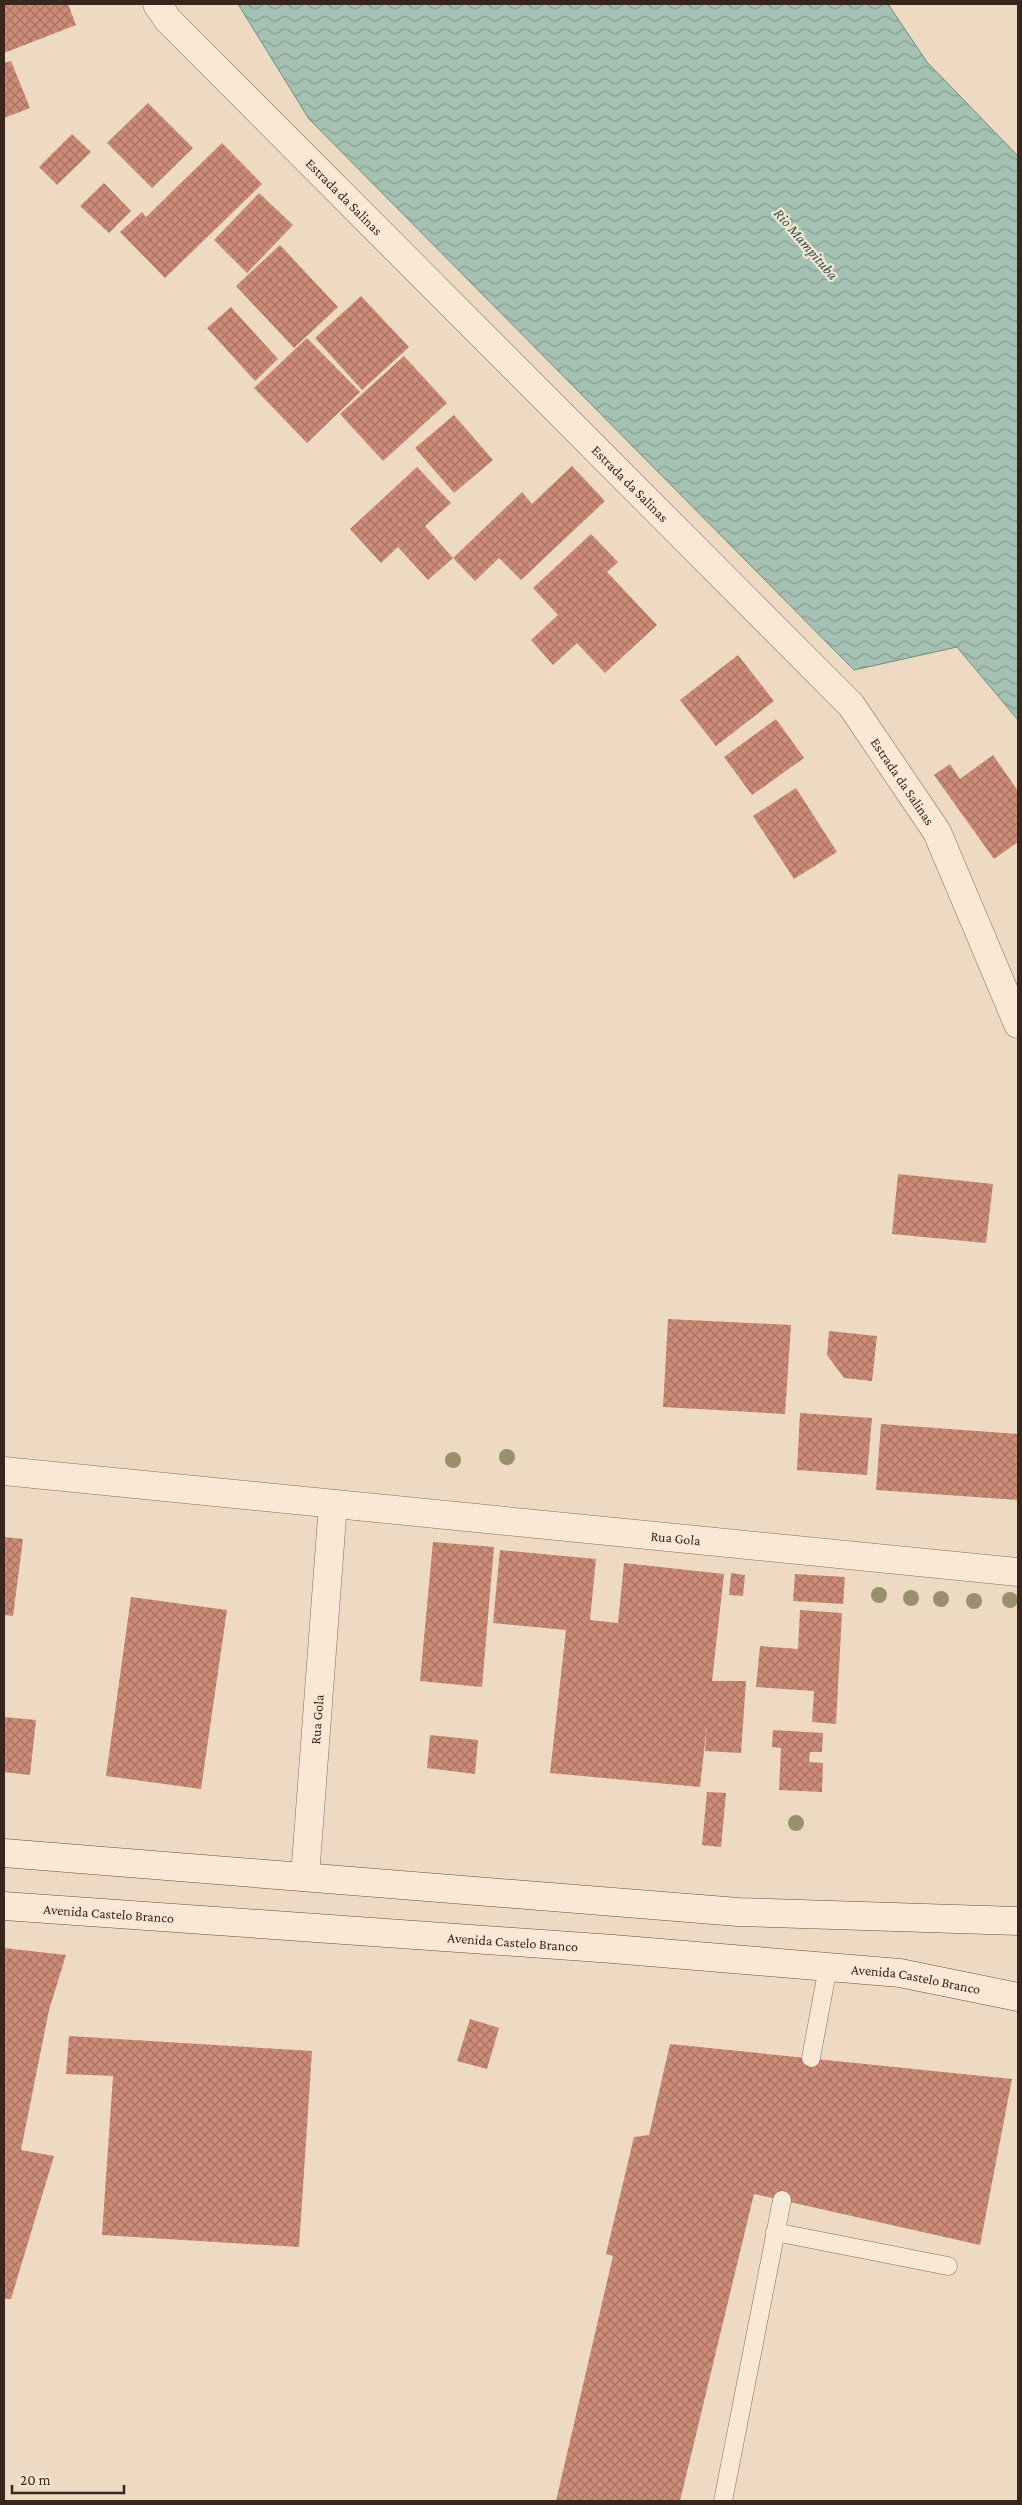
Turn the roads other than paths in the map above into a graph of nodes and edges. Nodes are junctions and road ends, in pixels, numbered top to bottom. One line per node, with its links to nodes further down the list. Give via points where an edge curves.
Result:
1 (157, 4): 2 (street, Estrada da Salinas, via 175,27 851,704 937,832)
2 (1018, 1024)
3 (4, 1471): 4 (street, Rua Gola)
4 (333, 1504): 5 (street, Rua Gola); 7 (street, Rua Gola)
5 (1018, 1572)
6 (4, 1853): 7 (street)
7 (305, 1877): 9 (street, via 738,1912)
8 (4, 1906): 10 (street, Avenida Castelo Branco)
9 (1018, 1921)
10 (828, 1967): 11 (street, Avenida Castelo Branco, via 900,1973); 12 (lane)
11 (1018, 1997)
12 (811, 2058)
13 (782, 2200): 14 (lane)
14 (776, 2232): 15 (lane); 16 (lane)
15 (948, 2266)
16 (723, 2501)

